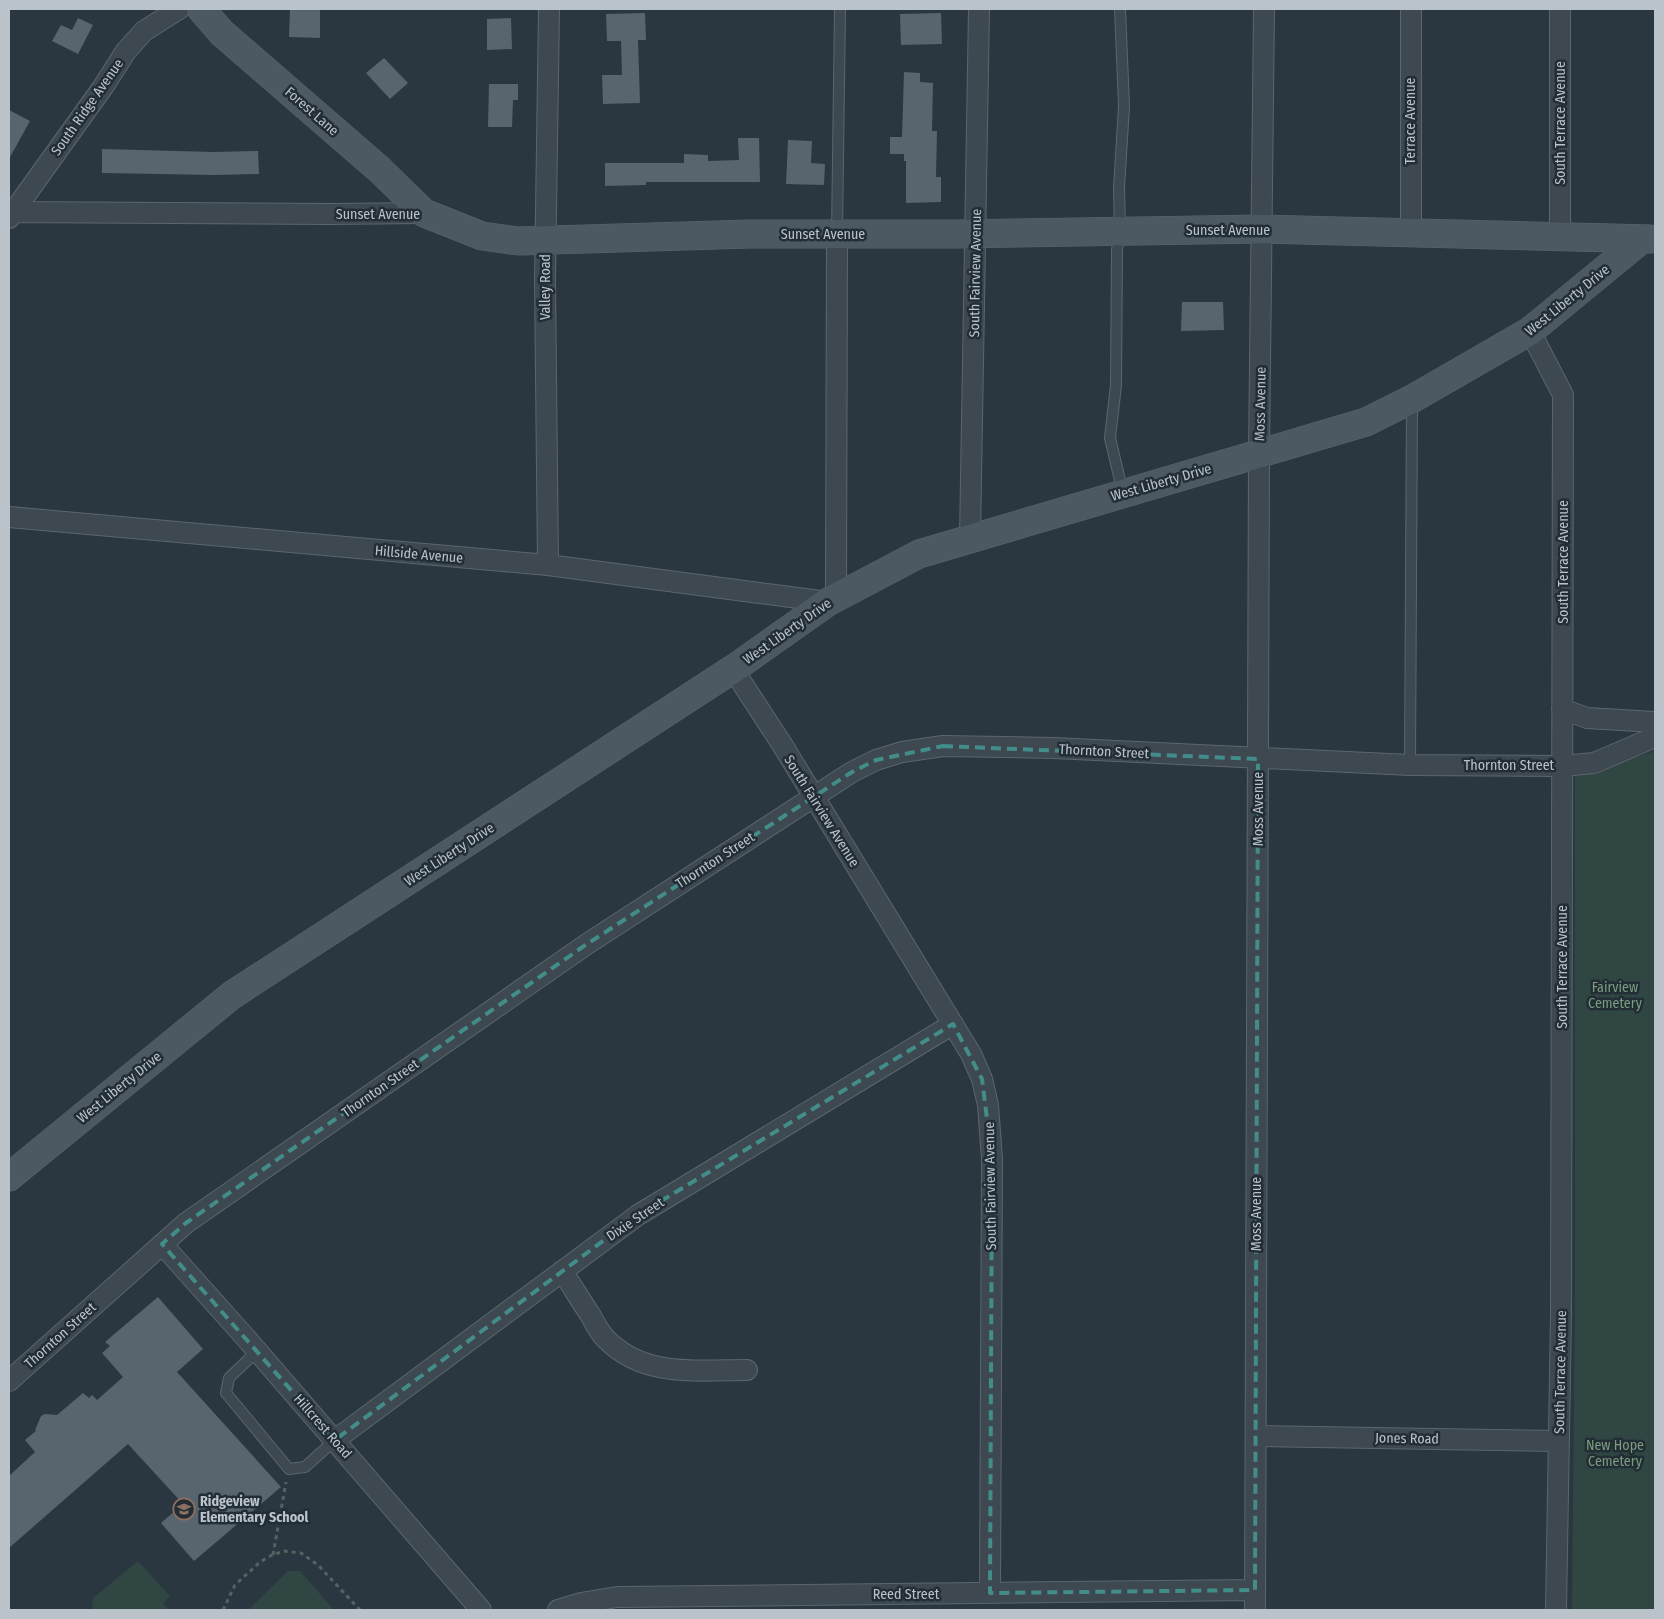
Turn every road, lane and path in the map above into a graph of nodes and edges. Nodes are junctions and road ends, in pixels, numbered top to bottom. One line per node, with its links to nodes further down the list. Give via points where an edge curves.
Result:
1 (179, 9): 11 (street, South Ridge Avenue, via 144,31 126,51)
2 (201, 9): 10 (main road, Forest Lane, via 222,33 380,170)
3 (549, 9): 19 (street, Valley Road)
4 (840, 9): 16 (lane)
5 (979, 9): 14 (street, South Fairview Avenue)
6 (1120, 9): 13 (lane, via 1124,106)
7 (1264, 9): 12 (street, Moss Avenue)
8 (1411, 9): 15 (street, Terrace Avenue)
9 (1560, 9): 18 (street, South Terrace Avenue)
10 (424, 213): 11 (street, Sunset Avenue); 19 (main road, Sunset Avenue, via 482,236 519,241)
11 (10, 214)
12 (1261, 230): 13 (main road, Sunset Avenue); 15 (main road, Sunset Avenue); 22 (street, Moss Avenue)
13 (1120, 231): 14 (main road, Sunset Avenue); 23 (lane, via 1117,250 1116,384 1110,438)
14 (976, 233): 16 (main road, Sunset Avenue); 25 (street, South Fairview Avenue)
15 (1410, 233): 18 (main road, Sunset Avenue)
16 (837, 234): 19 (main road, Sunset Avenue); 27 (street)
17 (1651, 234): 18 (main road, Sunset Avenue); 20 (main road, West Liberty Drive)
18 (1560, 237)
19 (546, 240): 26 (street, Valley Road)
20 (1530, 331): 21 (main road, West Liberty Drive); 29 (street, South Terrace Avenue, via 1563,395)
21 (1412, 399): 22 (main road, West Liberty Drive, via 1366,422); 33 (lane)
22 (1259, 454): 23 (main road, West Liberty Drive); 32 (street, Moss Avenue)
23 (1123, 494): 25 (main road, West Liberty Drive)
24 (9, 517): 26 (street, Hillside Avenue)
25 (970, 538): 27 (main road, West Liberty Drive, via 918,554)
26 (548, 565): 27 (street, Hillside Avenue)
27 (832, 599): 28 (main road, West Liberty Drive)
28 (733, 669): 35 (street, South Fairview Avenue); 37 (main road, West Liberty Drive, via 232,995)
29 (1562, 709): 30 (street, via 1587,718); 34 (street, South Terrace Avenue)
30 (1655, 722)
31 (1655, 737): 34 (street, Thornton Street, via 1594,763)
32 (1258, 759): 33 (street, Thornton Street); 35 (street, Thornton Street, via 1054,748 943,746 902,752 876,760); 43 (street, Moss Avenue)
33 (1410, 765): 34 (street, Thornton Street)
34 (1562, 766): 45 (street, South Terrace Avenue)
35 (813, 796): 36 (street, South Fairview Avenue); 38 (street, Thornton Street, via 587,944 186,1223)
36 (953, 1024): 39 (street, Dixie Street, via 638,1215); 49 (street, South Fairview Avenue, via 982,1079 988,1105 992,1159)
37 (9, 1177)
38 (162, 1244): 40 (street, Hillcrest Road); 42 (street, Thornton Street)
39 (562, 1271): 41 (street, via 605,1338 635,1360 672,1370); 44 (street, Dixie Street)
40 (258, 1351): 44 (street, Hillcrest Road); 46 (lane, via 229,1378 226,1393)
41 (747, 1370)
42 (9, 1381)
43 (1256, 1436): 45 (street, Jones Road); 48 (street, Moss Avenue)
44 (335, 1440): 46 (lane, via 305,1467); 52 (street, Hillcrest Road)
45 (1559, 1441): 55 (street, South Terrace Avenue)
46 (289, 1469): 47 (path)
47 (272, 1555): 50 (path, via 235,1585); 51 (path, via 284,1551 301,1553 318,1565)
48 (1255, 1590): 49 (street, Reed Street); 54 (street, Moss Avenue)
49 (990, 1593): 53 (street, Reed Street, via 617,1597)
50 (223, 1610)
51 (360, 1610)
52 (481, 1610)
53 (558, 1610)
54 (1255, 1610)
55 (1556, 1610)

